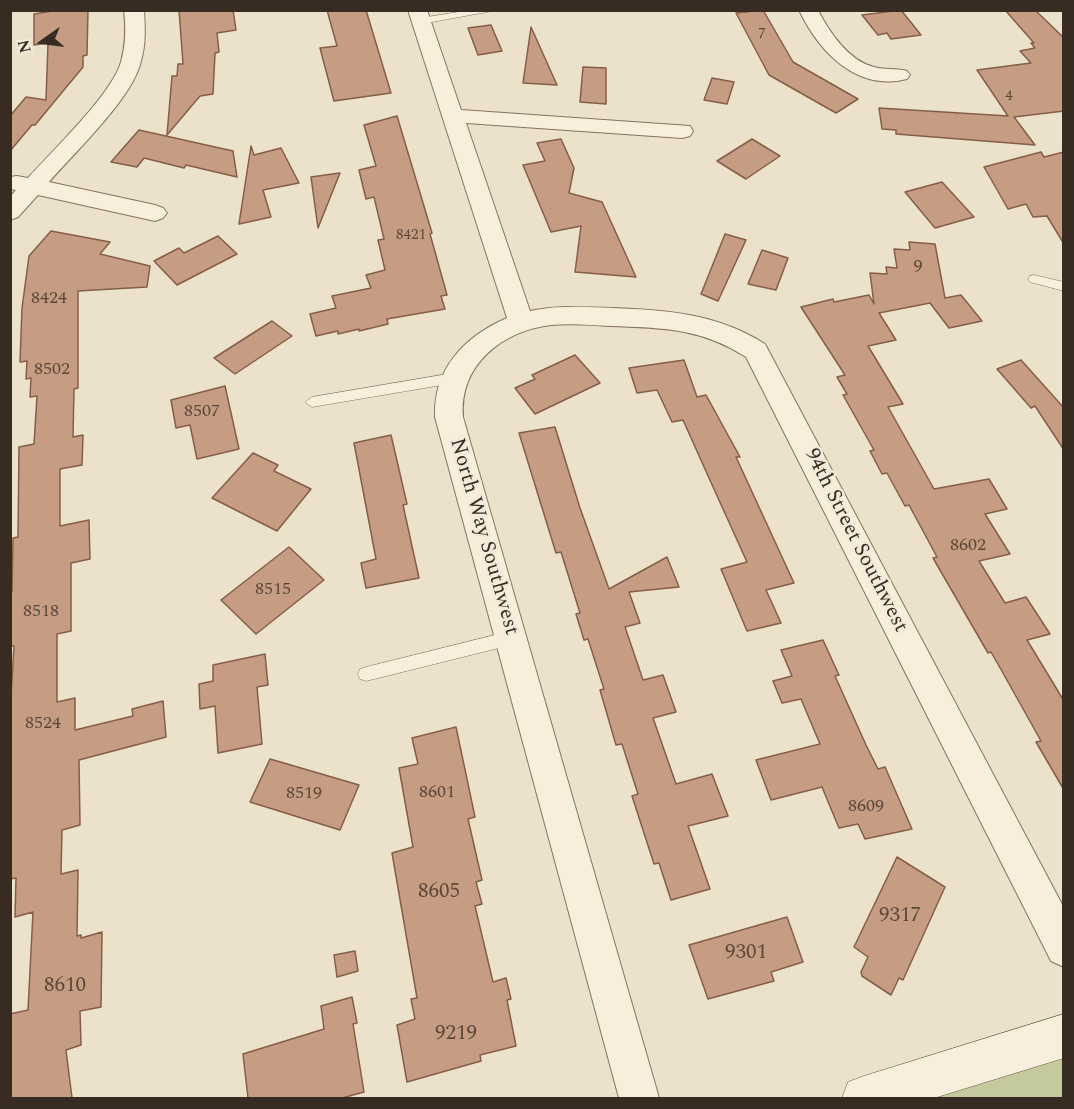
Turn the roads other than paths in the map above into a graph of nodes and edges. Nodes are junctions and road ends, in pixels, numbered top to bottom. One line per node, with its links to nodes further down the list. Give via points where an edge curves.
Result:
1 (134, 10): 9 (street, via 136,33 126,76)
2 (494, 10): 4 (lane)
3 (808, 10): 5 (street, via 827,40 849,62 861,70)
4 (419, 16): 6 (street)
5 (900, 75)
6 (453, 116): 7 (street); 14 (street)
7 (682, 131)
8 (10, 182): 9 (street)
9 (33, 187): 10 (street); 11 (street)
10 (10, 212)
11 (155, 213)
12 (1034, 279): 13 (lane)
13 (1064, 287)
14 (520, 322): 15 (street, North Way Southwest, via 468,357); 19 (street, 94th Street Southwest, via 569,316 673,318 722,332 756,351)
15 (454, 378): 16 (lane); 17 (street, North Way Southwest, via 448,397 449,417)
16 (312, 402)
17 (511, 638): 18 (lane); 21 (street, North Way Southwest)
18 (366, 674)
19 (1064, 948)
20 (1064, 1036): 22 (street)
21 (639, 1098)
22 (864, 1098)

